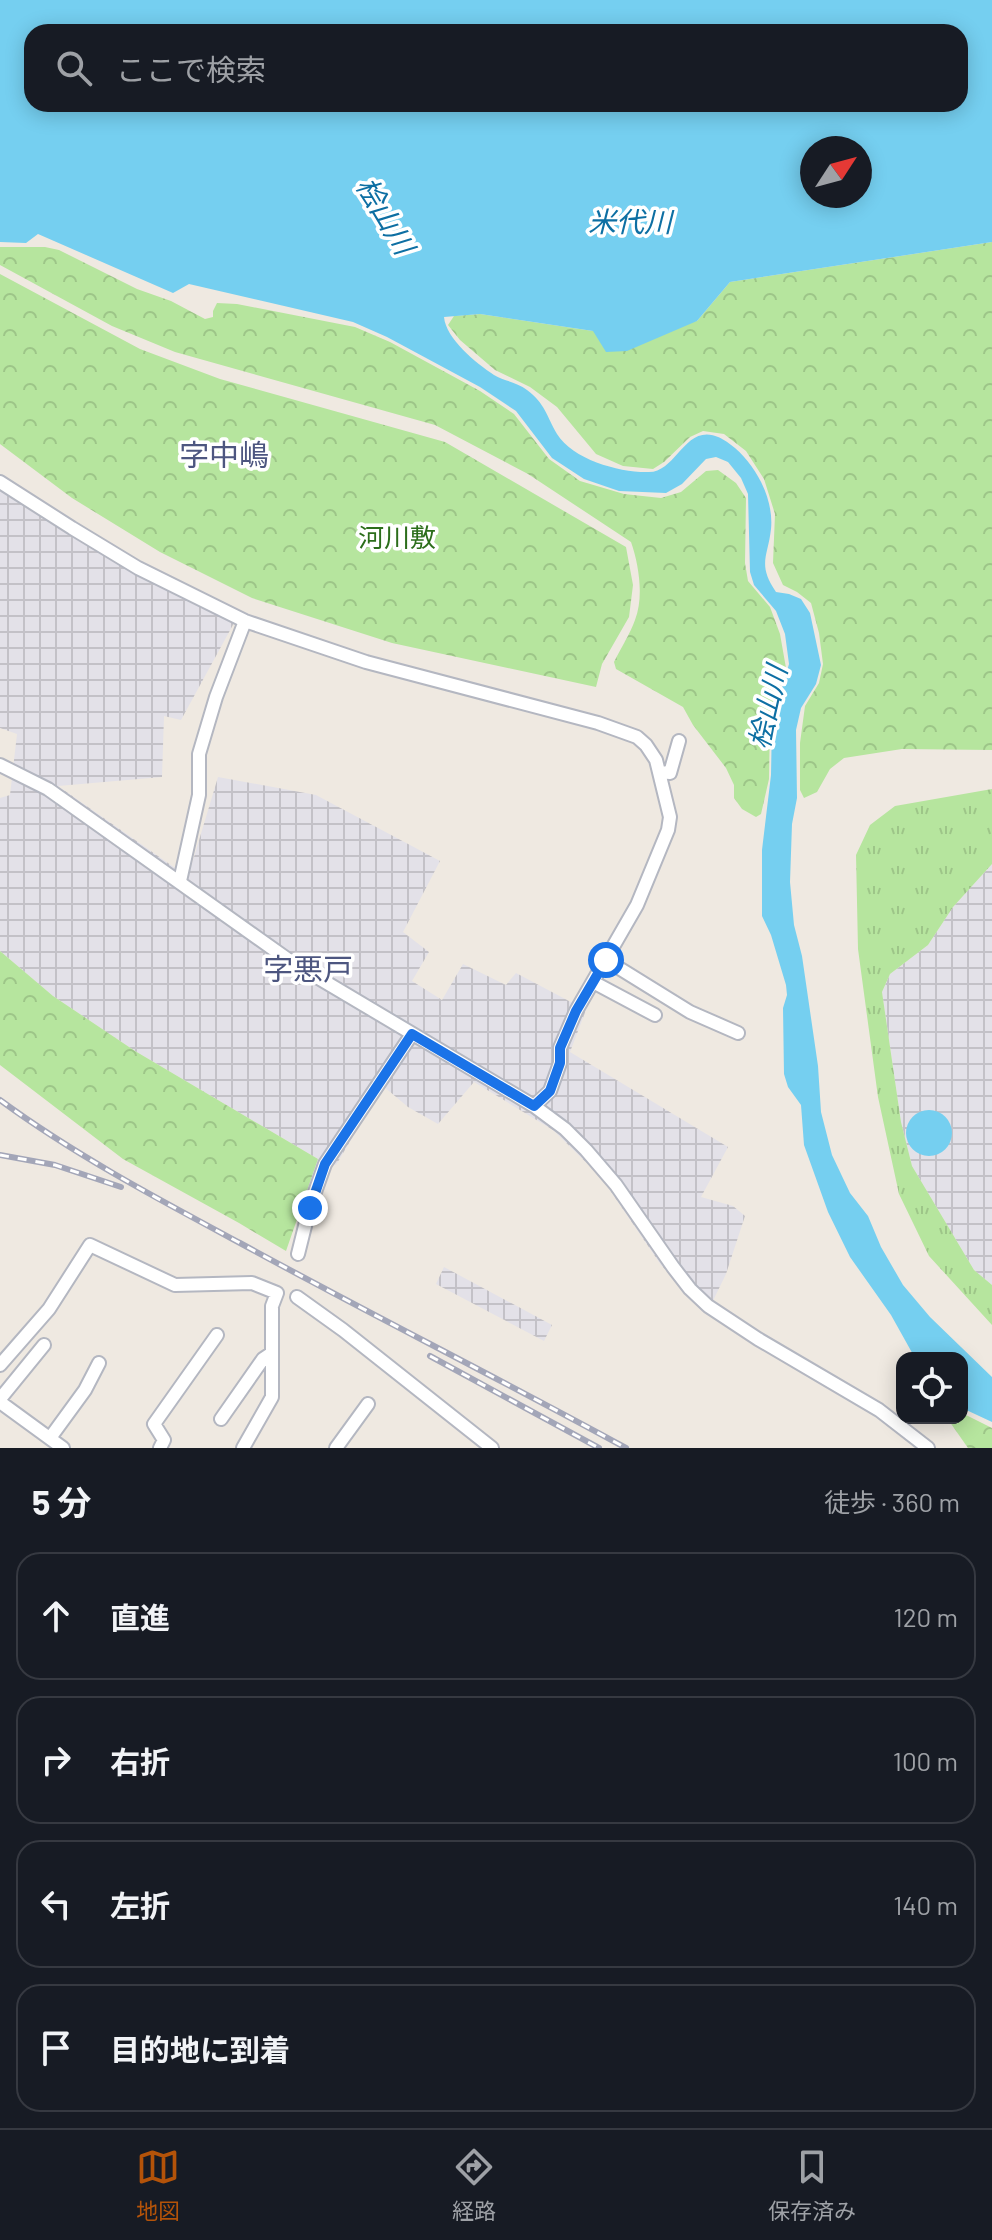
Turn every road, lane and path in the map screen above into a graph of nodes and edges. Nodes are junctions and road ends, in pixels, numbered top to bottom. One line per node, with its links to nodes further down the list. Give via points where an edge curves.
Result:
1 (0, 482): 2 (street, via 138,568)
2 (245, 621): 5 (street, via 366,662 637,737); 6 (street, via 199,754 199,795)
3 (679, 741): 5 (street, via 670,773)
4 (0, 765): 6 (street, via 48,789)
5 (660, 772): 7 (street, via 668,830 637,905)
6 (180, 881): 11 (street, via 290,961)
7 (606, 960): 8 (street); 10 (street, via 690,1012)
8 (593, 982): 9 (street); 12 (street, via 560,1048 550,1091)
9 (655, 1015)
10 (738, 1033)
11 (412, 1034): 12 (street); 13 (street, via 325,1164)
12 (534, 1106): 29 (street, via 586,1150 708,1306 879,1410)
13 (298, 1254)
14 (297, 1297): 28 (street)
15 (217, 1335): 25 (street, via 154,1424 164,1440)
16 (44, 1345): 20 (street)
17 (272, 1353): 19 (street, via 277,1293 252,1283 175,1285 90,1245 49,1309); 22 (street); 26 (street, via 272,1397)
18 (99, 1363): 23 (street)
19 (0, 1365)
20 (0, 1401): 23 (street)
21 (368, 1404): 27 (street)
22 (221, 1419)
23 (50, 1438): 24 (street)
24 (63, 1448)
25 (160, 1448)
26 (243, 1448)
27 (336, 1448)
28 (492, 1448)
29 (928, 1448)

